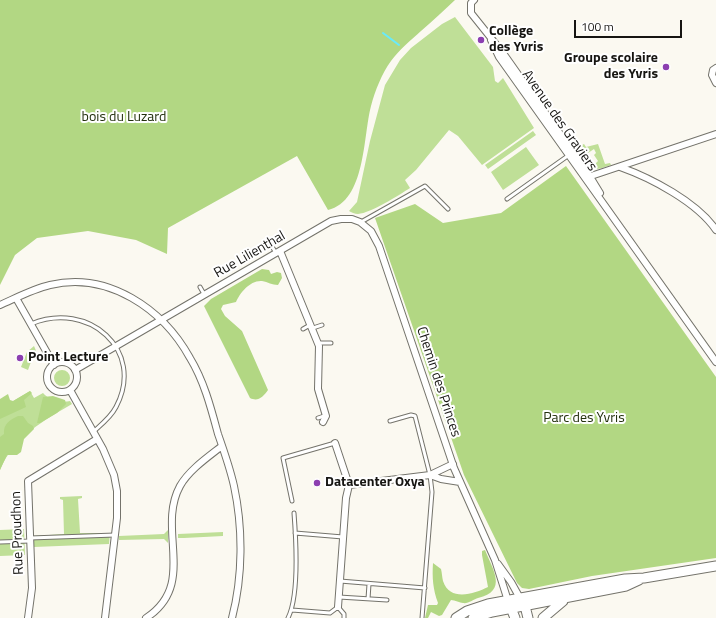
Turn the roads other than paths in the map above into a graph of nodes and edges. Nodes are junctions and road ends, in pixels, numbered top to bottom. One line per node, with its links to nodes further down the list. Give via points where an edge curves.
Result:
1 (474, 0): 5 (street, Avenue des Graviers, via 470,7 471,13 491,40 499,57)
2 (715, 69): 3 (street, via 712,75)
3 (716, 83)
4 (716, 134): 6 (street)
5 (571, 154): 7 (street, Avenue des Graviers); 8 (lane)
6 (620, 167): 7 (street); 12 (street, via 656,182)
7 (587, 177): 29 (street, Avenue des Graviers)
8 (507, 199)
9 (448, 209): 13 (lane, via 425,186)
10 (716, 217): 12 (street)
11 (352, 219): 13 (street, Chemin des Princes); 16 (street, Rue Lilienthal, via 331,221)
12 (710, 220): 14 (street)
13 (360, 222): 39 (street, Chemin des Princes, via 371,231 387,264)
14 (716, 230)
15 (271, 245): 16 (lane)
16 (278, 252): 18 (street, Rue Lilienthal); 24 (street)
17 (200, 287): 18 (lane)
18 (205, 295): 21 (street, Rue Lilienthal)
19 (16, 298): 20 (street); 21 (street, via 51,285 89,283 116,290 133,298); 22 (street)
20 (0, 305)
21 (162, 320): 28 (street, Rue Lilienthal); 38 (street, via 185,349 196,369)
22 (31, 324): 28 (lane, via 52,317 78,318 101,330); 30 (street)
23 (322, 324): 24 (lane)
24 (312, 326): 25 (lane); 26 (street)
25 (303, 329)
26 (318, 343): 27 (lane); 33 (street, via 318,389 326,416)
27 (330, 343)
28 (115, 346): 31 (street, Rue Lilienthal); 35 (lane, via 123,368 122,392 113,412)
29 (716, 362)
30 (54, 364): 31 (street, via 66,363); 32 (street, via 47,376 49,385 60,392)
31 (75, 370): 32 (street, via 76,381)
32 (70, 390): 35 (street)
33 (320, 420)
34 (390, 421): 40 (lane, via 415,416)
35 (93, 432): 36 (street)
36 (97, 439): 46 (street, via 110,465 118,491); 48 (street, Rue Proudhon, via 30,479 27,485)
37 (335, 443): 42 (street); 43 (lane, via 283,458)
38 (222, 446): 68 (street, via 187,476 178,490 173,509 170,591 164,603); 69 (street, via 234,484 238,513 239,577)
39 (453, 464): 40 (street); 41 (street, Chemin des Princes)
40 (430, 475): 41 (street); 42 (street); 55 (lane, via 432,492)
41 (460, 482): 50 (street, Chemin des Princes)
42 (349, 485): 47 (street)
43 (292, 501)
44 (294, 513): 45 (lane)
45 (295, 533): 47 (lane); 65 (lane)
46 (115, 535): 48 (lane); 67 (street)
47 (343, 537): 53 (street)
48 (30, 540): 49 (lane); 66 (street, Rue Proudhon, via 32,593)
49 (0, 542)
50 (495, 560): 57 (street, Chemin des Princes); 60 (street, Chemin des Princes)
51 (716, 566): 52 (main road)
52 (644, 578): 57 (main road); 58 (main road, via 626,586)
53 (340, 581): 54 (lane); 56 (street)
54 (370, 584): 55 (lane); 59 (lane)
55 (425, 588): 72 (lane)
56 (339, 597): 59 (lane); 63 (street)
57 (520, 597): 60 (main road); 62 (street, Chemin des Princes)
58 (568, 597): 62 (main road); 77 (main road, via 556,604)
59 (368, 599): 61 (lane)
60 (508, 599): 64 (street, Chemin des Princes); 73 (main road, via 477,607)
61 (387, 600)
62 (525, 606): 64 (main road); 76 (main road)
63 (338, 607): 65 (lane, via 330,613); 71 (lane)
64 (511, 608): 74 (main road); 75 (main road)
65 (292, 610): 70 (lane)
66 (28, 618)
67 (105, 618)
68 (146, 618)
69 (232, 618)
70 (288, 618)
71 (344, 618)
72 (422, 618)
73 (456, 618)
74 (473, 618)
75 (515, 618)
76 (528, 618)
77 (543, 618)

